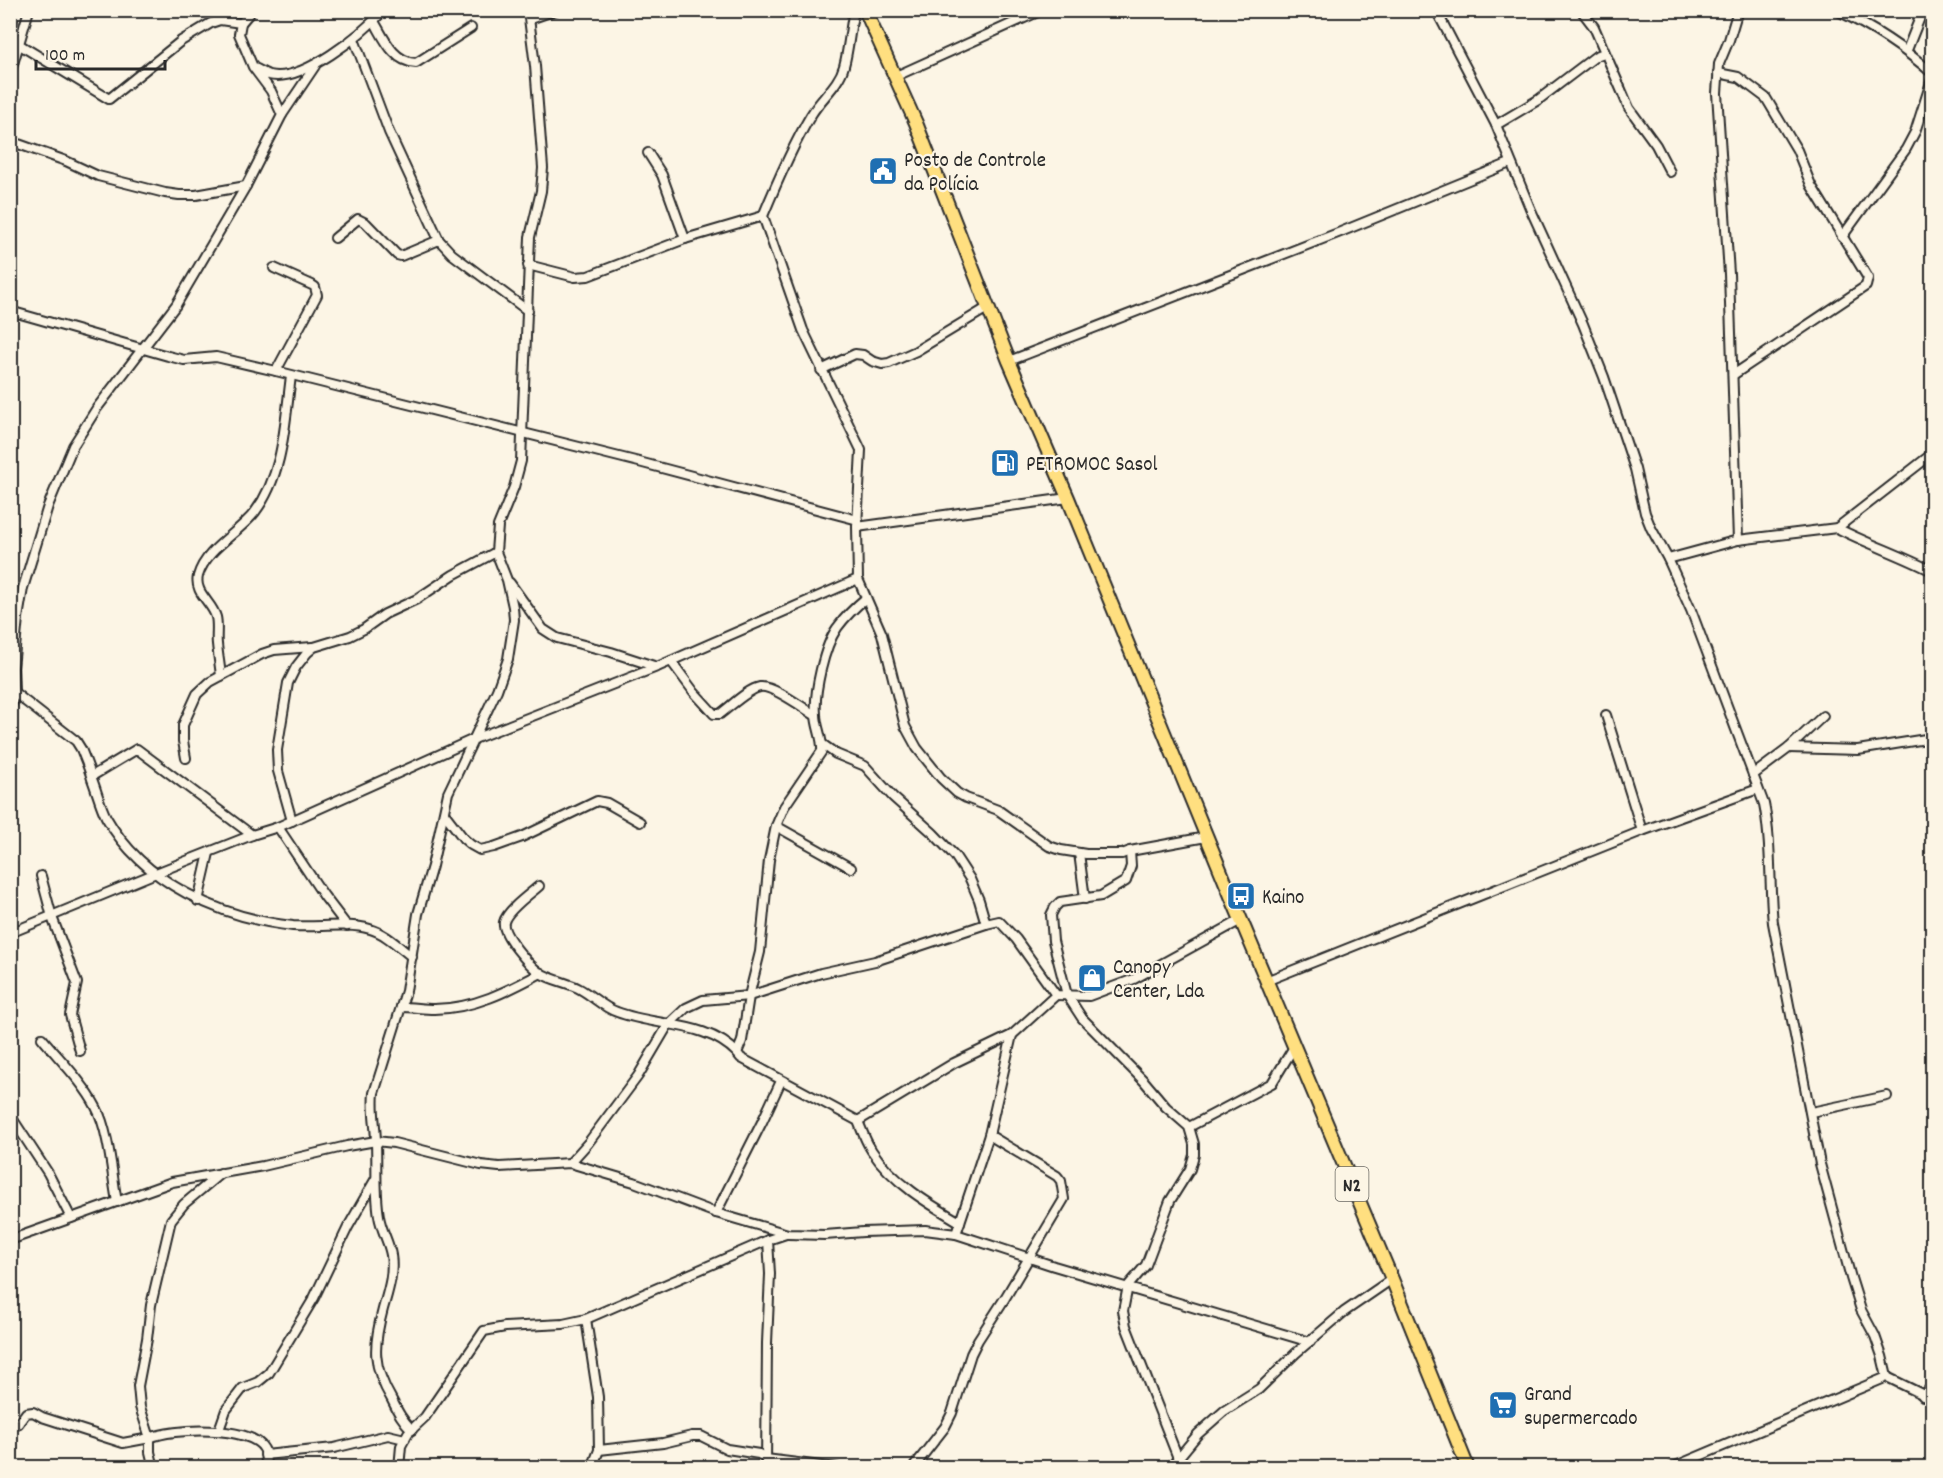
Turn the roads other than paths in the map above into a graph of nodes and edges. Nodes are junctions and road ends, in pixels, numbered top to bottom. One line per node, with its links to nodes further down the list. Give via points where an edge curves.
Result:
1 (29, 10): 18 (street)
2 (252, 10): 15 (street)
3 (384, 10): 14 (street)
4 (556, 10): 13 (street)
5 (854, 10): 35 (street, via 844,66 837,82 810,117)
6 (865, 10): 26 (main road, N2)
7 (1042, 10): 26 (street)
8 (1436, 10): 29 (street)
9 (1581, 10): 20 (street, via 1594,27)
10 (1738, 10): 23 (street)
11 (1836, 10): 19 (street)
12 (1923, 10): 19 (street)
13 (529, 15): 40 (street, via 543,168)
14 (374, 21): 16 (street, via 393,51 416,63); 17 (street)
15 (241, 23): 18 (street, via 211,22 172,47 109,99); 22 (street, via 239,34)
16 (471, 28)
17 (354, 39): 21 (street); 39 (street, via 389,132)
18 (20, 45): 25 (street)
19 (1907, 50): 24 (street)
20 (1604, 53): 29 (street); 33 (street, via 1629,108)
21 (315, 66): 22 (street, via 273,76); 28 (street)
22 (253, 67): 28 (street, via 272,91)
23 (1718, 73): 36 (street, via 1738,77 1766,98); 49 (street)
24 (1932, 73)
25 (10, 74)
26 (894, 77): 42 (main road, N2, via 944,191)
27 (1932, 79): 36 (street, via 1906,149)
28 (282, 116): 34 (street)
29 (1496, 125): 32 (street)
30 (10, 141): 34 (street, via 98,176 165,193 195,195)
31 (648, 153): 38 (street, via 662,175)
32 (1510, 163): 46 (street); 58 (street, via 1583,324 1635,469 1645,513)
33 (1670, 171)
34 (246, 186): 45 (street, via 176,305)
35 (763, 216): 38 (street); 47 (street)
36 (1842, 237): 49 (street, via 1868,278 1866,286)
37 (335, 238): 39 (street, via 358,219 397,255)
38 (685, 239): 40 (street, via 588,276 575,277)
39 (439, 240): 43 (street)
40 (528, 265): 43 (street)
41 (274, 268): 48 (street, via 312,285 316,295)
42 (987, 308): 46 (main road, N2); 47 (street, via 889,363 859,354)
43 (528, 310): 51 (street)
44 (10, 311): 45 (street)
45 (143, 350): 48 (street, via 184,360 216,357); 67 (street, via 73,446 48,506 23,588)
46 (1009, 361): 53 (main road, N2)
47 (821, 370): 54 (street, via 861,450)
48 (276, 371): 50 (street)
49 (1733, 375): 56 (street)
50 (291, 376): 51 (street); 66 (street, via 283,442 266,494 255,512 203,563 197,578 201,594 216,617)
51 (523, 434): 54 (street); 57 (street, via 521,461 498,526)
52 (1932, 454): 55 (street)
53 (1068, 498): 54 (street); 87 (main road, N2)
54 (858, 524): 60 (street)
55 (1837, 528): 56 (street); 59 (street)
56 (1738, 540): 58 (street)
57 (496, 552): 61 (street); 63 (street, via 364,629)
58 (1668, 559): 77 (street)
59 (1932, 569)
60 (858, 579): 62 (street); 64 (street)
61 (507, 580): 65 (street, via 549,634); 73 (street, via 514,620 508,659)
62 (866, 598): 69 (street, via 831,638); 90 (street, via 882,634 905,726 941,778 966,798 998,810 1049,846)
63 (314, 647): 66 (street, via 268,652); 81 (street, via 288,683 277,750 278,771)
64 (671, 661): 65 (street); 69 (street, via 714,714 761,687 771,688)
65 (657, 667): 73 (street)
66 (221, 676): 76 (street, via 197,694 183,725)
67 (12, 691): 68 (street); 78 (street, via 76,741)
68 (10, 713)
69 (815, 715): 74 (street)
70 (1606, 715): 85 (street)
71 (1823, 716): 75 (street)
72 (1932, 738): 75 (street, via 1858,750)
73 (474, 739): 80 (street, via 448,793); 81 (street)
74 (822, 744): 83 (street, via 822,751 783,807); 99 (street, via 865,766 955,856 970,879)
75 (1789, 748): 77 (street)
76 (186, 758)
77 (1753, 775): 79 (street)
78 (92, 776): 86 (street, via 137,749); 92 (street, via 112,827)
79 (1758, 789): 85 (street); 117 (street, via 1769,834 1773,923)
80 (444, 813): 82 (street, via 464,839 480,850 522,837 597,801); 102 (street, via 418,914)
81 (292, 820): 84 (street)
82 (640, 822)
83 (776, 826): 91 (street); 107 (street, via 760,952)
84 (278, 827): 86 (street); 100 (street)
85 (1642, 831): 104 (street)
86 (252, 835): 89 (street)
87 (1206, 837): 88 (street); 98 (main road, N2)
88 (1130, 851): 90 (street); 95 (street, via 1126,881 1101,896)
89 (209, 853): 92 (street); 96 (street)
90 (1079, 853): 95 (street)
91 (851, 868)
92 (156, 873): 96 (street); 97 (street)
93 (41, 876): 97 (street)
94 (539, 886): 103 (street, via 504,923 505,933)
95 (1085, 899): 106 (street, via 1060,902 1051,915 1053,941)
96 (198, 901): 100 (street, via 265,922)
97 (52, 917): 101 (street); 113 (street, via 77,983 70,1015)
98 (1241, 920): 104 (main road, N2); 106 (street, via 1134,979 1089,996)
99 (986, 924): 105 (street, via 999,921); 107 (street, via 875,961)
100 (347, 926): 102 (street, via 376,931)
101 (10, 933)
102 (412, 957): 108 (street)
103 (541, 973): 108 (street, via 506,993 466,1005 436,1009); 109 (street, via 578,988 617,1012)
104 (1266, 981): 112 (main road, N2)
105 (1056, 995): 106 (street); 110 (street)
106 (1067, 995): 120 (street, via 1082,1018)
107 (749, 996): 109 (street, via 703,1000 686,1008); 114 (street)
108 (401, 1007): 122 (street, via 374,1094)
109 (668, 1025): 114 (street, via 705,1033); 123 (street, via 638,1076)
110 (1012, 1035): 119 (street, via 954,1063); 121 (street)
111 (42, 1038): 126 (street, via 97,1108)
112 (1294, 1047): 120 (street, via 1272,1083); 135 (main road, N2)
113 (80, 1051)
114 (737, 1053): 115 (street)
115 (781, 1081): 119 (street); 127 (street)
116 (1887, 1096): 117 (street)
117 (1811, 1112): 139 (street, via 1820,1164 1851,1278)
118 (10, 1115): 128 (street, via 48,1173)
119 (858, 1121): 129 (street, via 882,1165 937,1209)
120 (1189, 1127): 136 (street, via 1194,1144 1190,1169 1170,1201 1146,1265)
121 (989, 1135): 129 (street); 134 (street, via 1061,1181 1064,1199)
122 (376, 1141): 123 (street, via 481,1165); 124 (street); 125 (street)
123 (570, 1163): 127 (street)
124 (222, 1173): 126 (street, via 172,1182); 146 (street, via 184,1203 171,1220 151,1305 138,1386)
125 (375, 1180): 144 (street, via 314,1299 269,1372 243,1388 226,1410); 145 (street, via 382,1233 392,1266 376,1334 377,1369 399,1416)
126 (117, 1202): 128 (street)
127 (716, 1213): 130 (street)
128 (71, 1218): 132 (street)
129 (960, 1222): 131 (street)
130 (788, 1234): 131 (street, via 925,1230); 133 (street)
131 (956, 1234): 134 (street)
132 (10, 1240)
133 (768, 1240): 137 (street); 151 (street)
134 (1029, 1257): 136 (street); 157 (street, via 975,1347 945,1427)
135 (1392, 1279): 138 (street, via 1344,1312); 159 (main road, N2)
136 (1128, 1286): 138 (street); 150 (street, via 1123,1318)
137 (586, 1319): 145 (street, via 484,1331 425,1418); 148 (street, via 598,1397)
138 (1310, 1342): 150 (street, via 1259,1389 1224,1411)
139 (1887, 1377): 141 (street); 160 (street)
140 (1932, 1386): 141 (street)
141 (1923, 1396): 142 (street)
142 (1932, 1399)
143 (10, 1424): 146 (street, via 18,1424 26,1413 33,1412 123,1443)
144 (219, 1430): 146 (street, via 172,1432); 149 (street, via 259,1443)
145 (412, 1430): 147 (street)
146 (150, 1438): 152 (street)
147 (405, 1439): 149 (street, via 388,1436 334,1448); 154 (street)
148 (599, 1450): 151 (street, via 701,1436 726,1449 759,1454); 155 (street)
149 (265, 1455): 153 (street)
150 (1178, 1458): 158 (street)
151 (766, 1463): 156 (street)
152 (154, 1467)
153 (266, 1467)
154 (399, 1467)
155 (592, 1467)
156 (837, 1467)
157 (913, 1467)
158 (1170, 1467)
159 (1468, 1467)
160 (1671, 1467)

